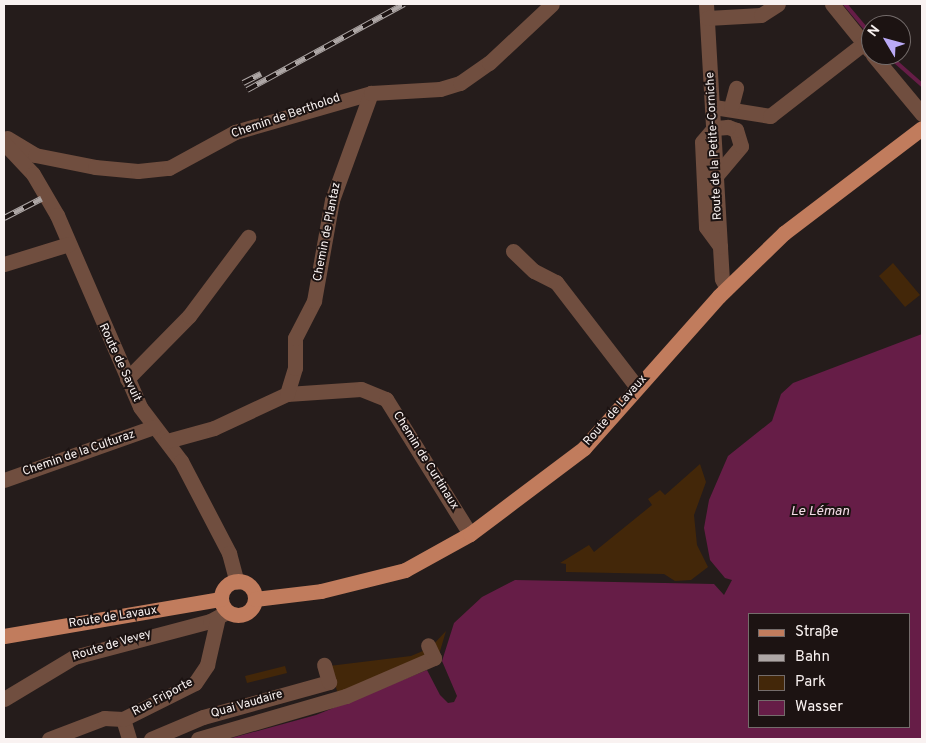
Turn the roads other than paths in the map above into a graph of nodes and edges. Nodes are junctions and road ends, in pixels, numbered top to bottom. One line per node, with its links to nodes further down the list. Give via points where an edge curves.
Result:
1 (552, 4): 9 (street, via 489,63 460,83 440,90)
2 (778, 4): 4 (street, via 762,15)
3 (832, 4): 5 (street)
4 (707, 11): 10 (street, Route de la Petite-Corniche)
5 (861, 40)
6 (861, 55): 11 (street, via 770,116)
7 (881, 65): 12 (street)
8 (736, 88): 11 (street)
9 (371, 93): 15 (street, Chemin de Bertholod, via 235,132 169,168 138,172 35,155); 26 (street, Chemin de Plantaz, via 332,200 314,301 295,338 295,368)
10 (714, 107): 11 (street); 13 (street, Route de la Petite-Corniche)
11 (731, 107)
12 (922, 114)
13 (714, 128): 17 (street, Route de la Petite-Corniche); 17 (street, via 736,130 741,138 741,146); 20 (street, via 702,142 704,205 706,227)
14 (922, 128): 23 (main road, Route de Lavaux, via 784,233)
15 (4, 138)
16 (4, 143): 19 (street, Route de Savuit, via 41,186)
17 (716, 176): 20 (street, Route de la Petite-Corniche)
18 (248, 237): 24 (street, via 189,316)
19 (69, 244): 22 (street); 24 (street, Route de Savuit)
20 (720, 247): 23 (street, Route de la Petite-Corniche, via 722,279)
21 (513, 251): 25 (street, via 534,271 556,282)
22 (4, 264)
23 (728, 288): 25 (main road, Route de Lavaux)
24 (127, 379): 27 (street, Route de Savuit)
25 (637, 387): 30 (main road, Route de Lavaux, via 570,461)
26 (288, 394): 28 (street, via 214,428); 30 (street, Chemin de Curtinaux, via 361,388 386,399)
27 (154, 427): 28 (street, Route de Savuit); 29 (street, Chemin de la Culturaz)
28 (167, 441): 31 (street, Route de Savuit, via 229,553)
29 (4, 480)
30 (470, 534): 32 (main road, Route de Lavaux, via 386,576 297,596)
31 (237, 582): 32 (main road, via 252,588); 33 (main road, via 228,585)
32 (255, 599): 33 (main road, via 248,612)
33 (222, 609): 34 (main road, Route de Lavaux); 37 (street, Route de Vevey, via 74,657); 38 (street, Rue Friporte, via 207,665 195,683)
34 (4, 636)
35 (428, 645): 42 (street, via 434,658 346,696)
36 (324, 665): 41 (street, Quai Vaudaire, via 329,682 203,718)
37 (4, 699)
38 (123, 719): 39 (street, Rue Friporte, via 104,718); 40 (street, Rue Friporte)
39 (49, 739)
40 (129, 739)
41 (151, 739)
42 (198, 739)

